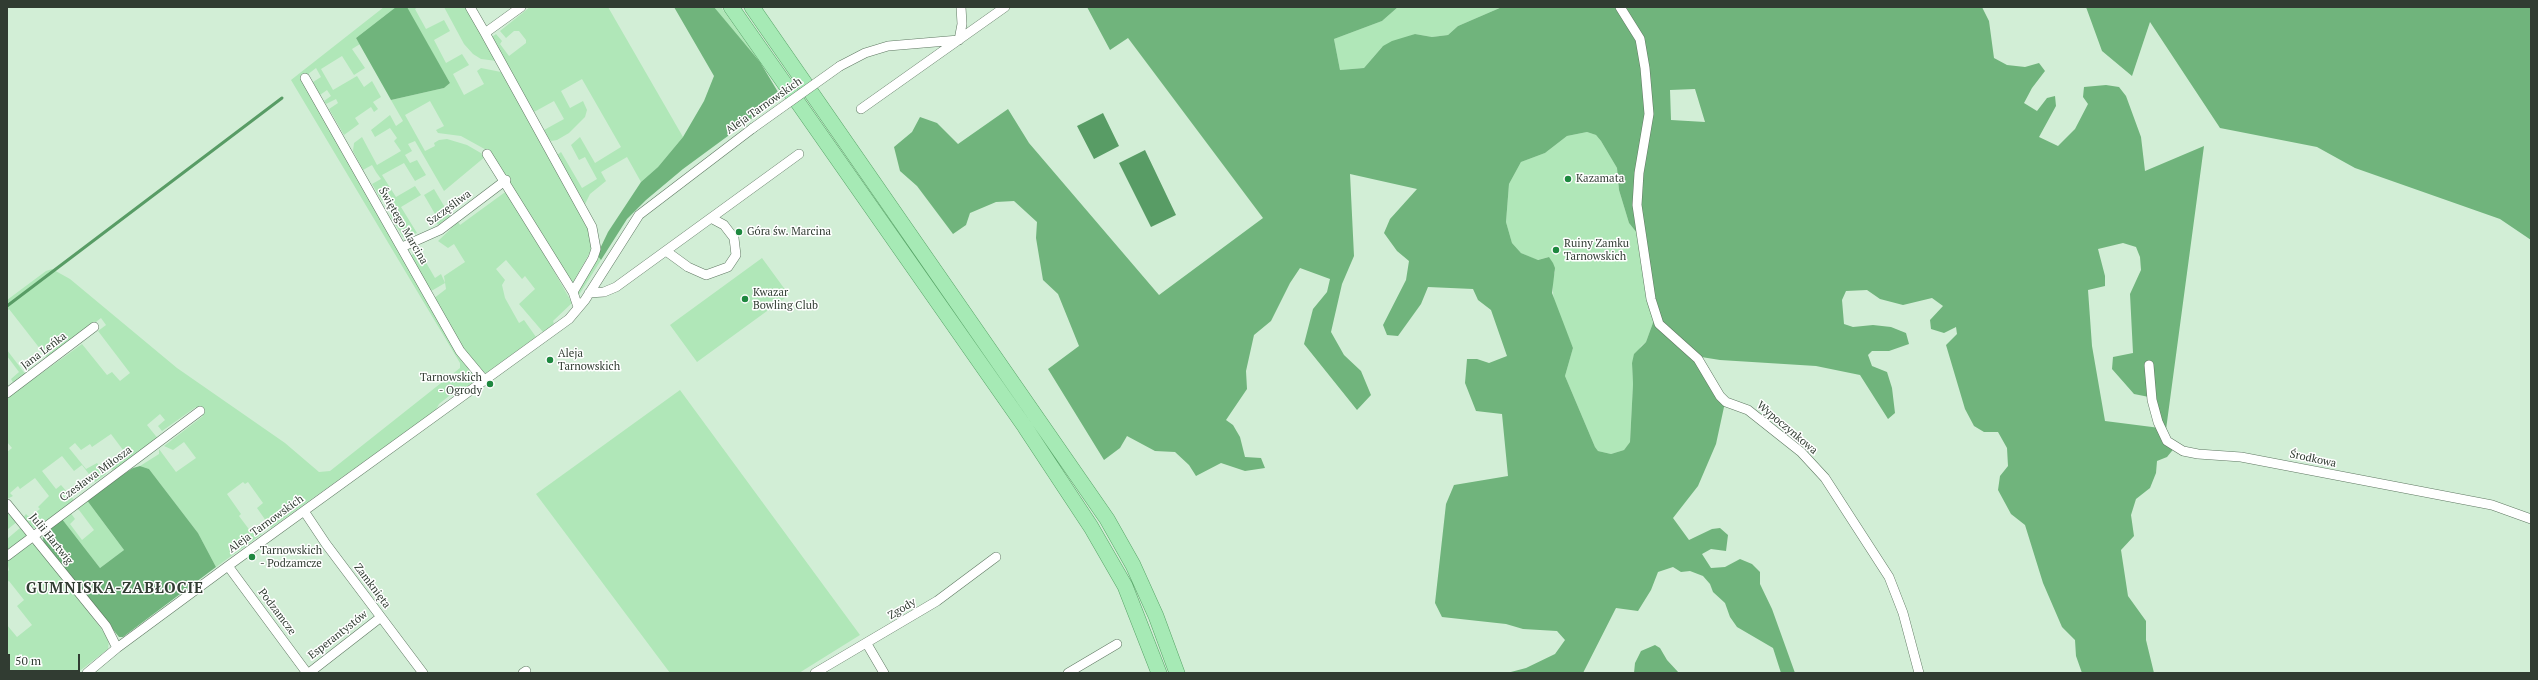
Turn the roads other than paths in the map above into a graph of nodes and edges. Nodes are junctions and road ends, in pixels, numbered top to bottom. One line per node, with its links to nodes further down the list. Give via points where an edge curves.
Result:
1 (470, 7): 8 (street)
2 (521, 7): 8 (street)
3 (731, 7): 43 (main road, via 1025,427 1091,526 1124,586)
4 (752, 7): 44 (main road, via 1108,519 1133,565 1156,616)
5 (961, 7): 9 (street, via 962,24)
6 (1006, 7): 9 (street)
7 (1620, 7): 45 (street, Wypoczynkowa, via 1640,39 1645,68 1649,114 1639,172 1637,205 1651,299 1659,324 1698,359 1726,402 1748,410 1802,452 1825,478 1889,577 1903,613)
8 (485, 33): 18 (street, via 592,227 596,249)
9 (959, 40): 11 (street); 19 (street, Aleja Tarnowskich, bridge, via 888,46 865,53 840,66 753,128 639,215)
10 (305, 78): 16 (street, Świętego Marcina)
11 (861, 109)
12 (487, 154): 14 (street)
13 (800, 154): 15 (street)
14 (506, 180): 16 (street, Szczęśliwa, via 440,230); 18 (street)
15 (711, 218): 17 (street); 17 (street, via 724,225 734,238 736,255 728,267 706,274 688,267)
16 (402, 247): 23 (street, Świętego Marcina, via 460,351)
17 (666, 251): 19 (street, via 616,287 604,292)
18 (573, 292): 20 (street)
19 (590, 293): 20 (street, Aleja Tarnowskich)
20 (578, 308): 23 (street, Aleja Tarnowskich, via 569,319)
21 (94, 327): 24 (street, Jana Leńka)
22 (2149, 365): 28 (street, Środkowa, via 2152,400 2158,422 2167,441 2184,451 2240,457 2492,505)
23 (485, 381): 27 (street, Aleja Tarnowskich)
24 (7, 393)
25 (200, 411): 29 (street, Czesława Miłosza)
26 (7, 504): 29 (street, Julii Hartwig)
27 (304, 511): 32 (street, Aleja Tarnowskich); 33 (street, Zamknięta)
28 (2531, 519)
29 (32, 536): 30 (street, Czesława Miłosza); 36 (street, Julii Hartwig, via 106,626)
30 (7, 556)
31 (996, 557): 34 (street, Zgody, via 937,602)
32 (228, 566): 36 (street, Aleja Tarnowskich); 38 (street, Podzamcze)
33 (381, 617): 38 (street, Esperantystów); 39 (street, Zamknięta)
34 (867, 644): 40 (street, Zgody); 41 (street)
35 (1116, 644): 42 (street)
36 (117, 648): 37 (street, Aleja Tarnowskich)
37 (87, 673)
38 (308, 673)
39 (423, 673)
40 (815, 673)
41 (884, 673)
42 (1068, 673)
43 (1159, 673)
44 (1177, 673)
45 (1919, 673)

